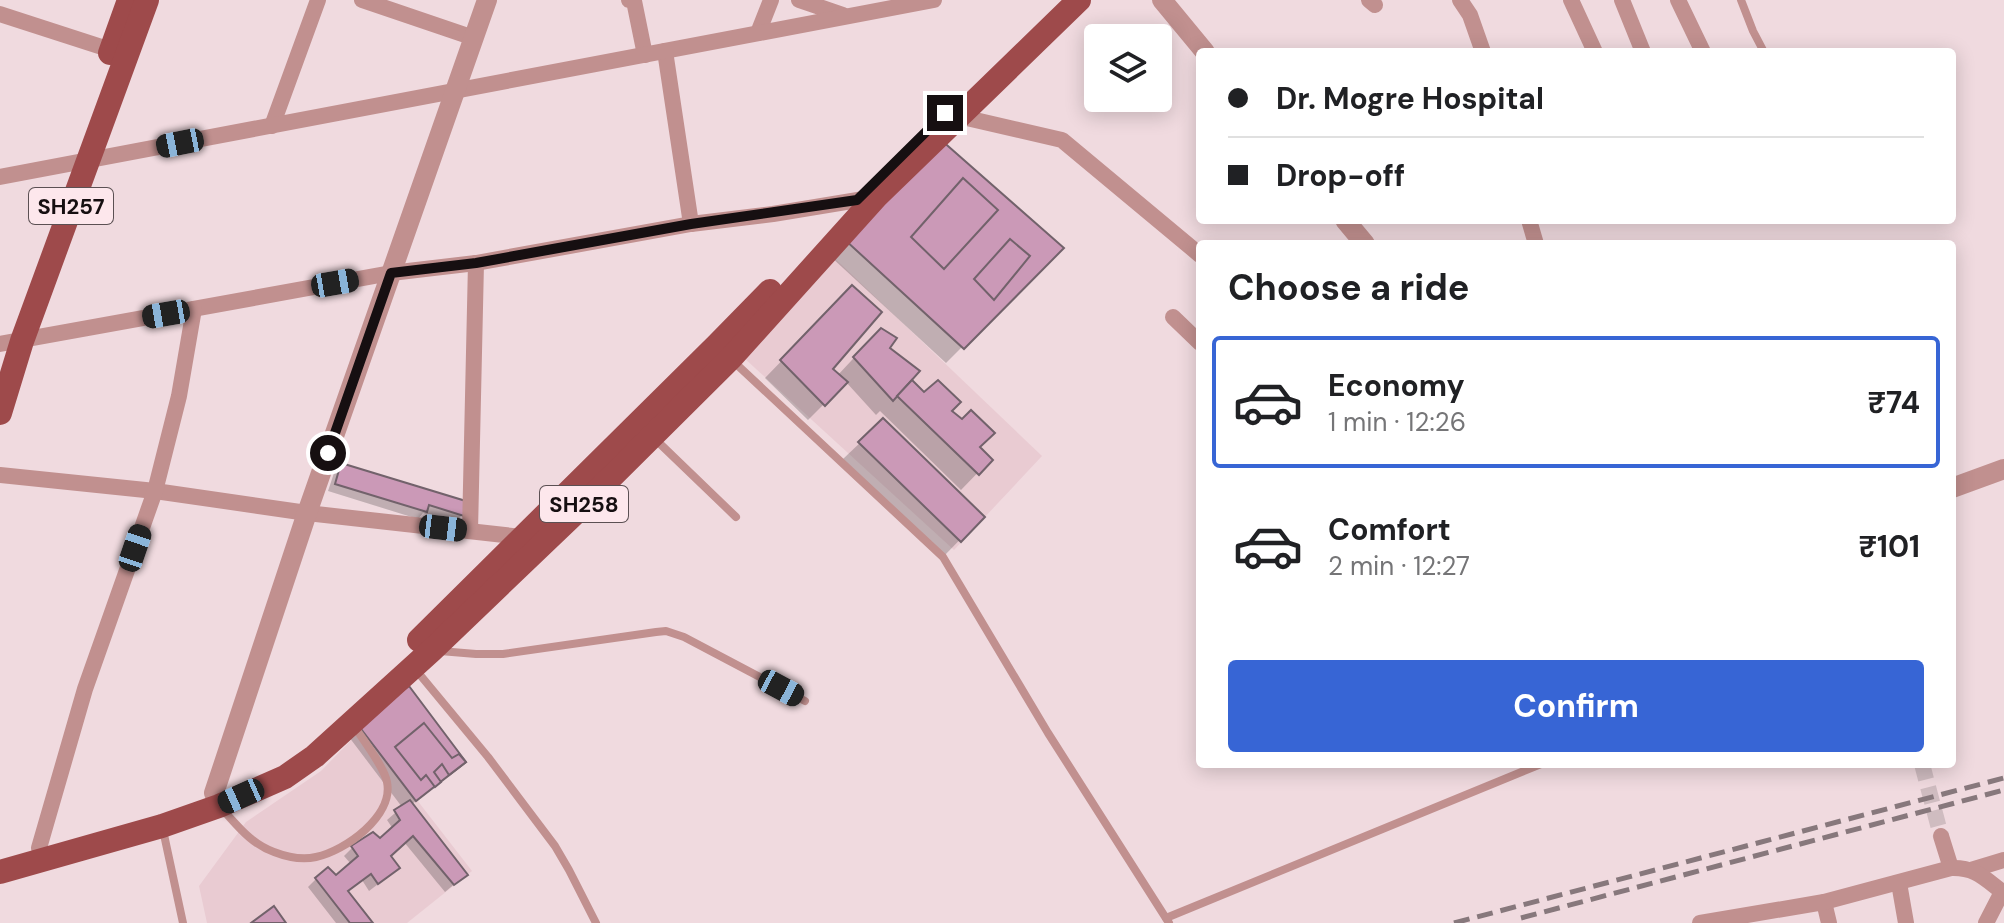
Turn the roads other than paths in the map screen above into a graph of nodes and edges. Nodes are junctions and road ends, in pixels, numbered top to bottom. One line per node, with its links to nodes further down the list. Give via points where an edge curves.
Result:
1 (129, 0): 28 (main road, SH257)
2 (147, 0): 34 (main road, SH257)
3 (318, 0): 33 (street)
4 (362, 0): 21 (street)
5 (487, 0): 21 (street)
6 (629, 0): 30 (street, via 634,1)
7 (771, 0): 20 (street)
8 (799, 0): 19 (street)
9 (934, 0): 19 (street)
10 (1060, 0): 36 (main road, SH258)
11 (1079, 0): 32 (main road, SH258)
12 (1460, 0): 23 (street)
13 (1571, 0): 24 (street)
14 (1622, 0): 25 (street)
15 (1678, 0): 26 (street)
16 (1741, 0): 27 (lane)
17 (1168, 2): 22 (street)
18 (0, 14): 28 (street)
19 (847, 16): 20 (street)
20 (758, 33): 29 (street)
21 (474, 38): 31 (street)
22 (1202, 48)
23 (1482, 48)
24 (1593, 48)
25 (1641, 48)
26 (1701, 48)
27 (1762, 48)
28 (111, 50): 34 (main road, SH257)
29 (665, 51): 30 (street); 37 (street)
30 (645, 55): 31 (street)
31 (455, 90): 33 (street); 42 (street)
32 (958, 116): 36 (main road, SH258); 40 (street, via 1062,140)
33 (272, 126): 34 (street)
34 (79, 163): 35 (street); 46 (main road, SH257)
35 (0, 177)
36 (866, 199): 37 (street); 47 (main road, SH258); 57 (main road, SH258)
37 (691, 224): 41 (street)
38 (1348, 224): 39 (street)
39 (1362, 240)
40 (1196, 252)
41 (476, 263): 42 (street); 56 (street)
42 (391, 273): 43 (street); 54 (street)
43 (194, 309): 46 (street); 53 (street)
44 (1173, 317): 45 (street)
45 (1196, 339)
46 (7, 347): 48 (main road, SH257)
47 (731, 358): 49 (main road, SH258); 75 (lane, via 943,557)
48 (0, 413)
49 (652, 436): 55 (lane); 58 (main road, SH258)
50 (2004, 469): 52 (street)
51 (0, 475): 53 (street)
52 (1956, 487)
53 (155, 491): 54 (street); 66 (street, via 85,689)
54 (307, 513): 56 (street); 63 (street)
55 (736, 517)
56 (470, 531): 57 (street)
57 (522, 537): 63 (main road, SH258, via 301,749)
58 (432, 650): 59 (main road, SH258); 60 (lane, via 503,654 666,631)
59 (413, 666): 61 (main road, SH258); 77 (lane, via 555,846)
60 (805, 701)
61 (352, 723): 63 (main road, SH258, via 285,777); 63 (lane, via 384,773 388,790 373,822 340,848 302,858 275,853 253,842)
62 (1531, 768): 75 (lane)
63 (216, 800): 64 (main road, SH258); 66 (main road, SH258)
64 (162, 826): 71 (main road, SH258); 76 (lane)
65 (1941, 836): 69 (street)
66 (39, 848): 67 (main road, SH258)
67 (0, 858)
68 (2004, 860): 70 (street)
69 (1951, 868): 70 (street); 72 (street)
70 (1971, 870): 73 (street)
71 (0, 872)
72 (1899, 883): 74 (street); 80 (street)
73 (2003, 892): 81 (street)
74 (1824, 902): 78 (street); 79 (street)
75 (1167, 920)
76 (183, 923)
77 (596, 923)
78 (1700, 923)
79 (1829, 923)
80 (1906, 923)
81 (1986, 923)

